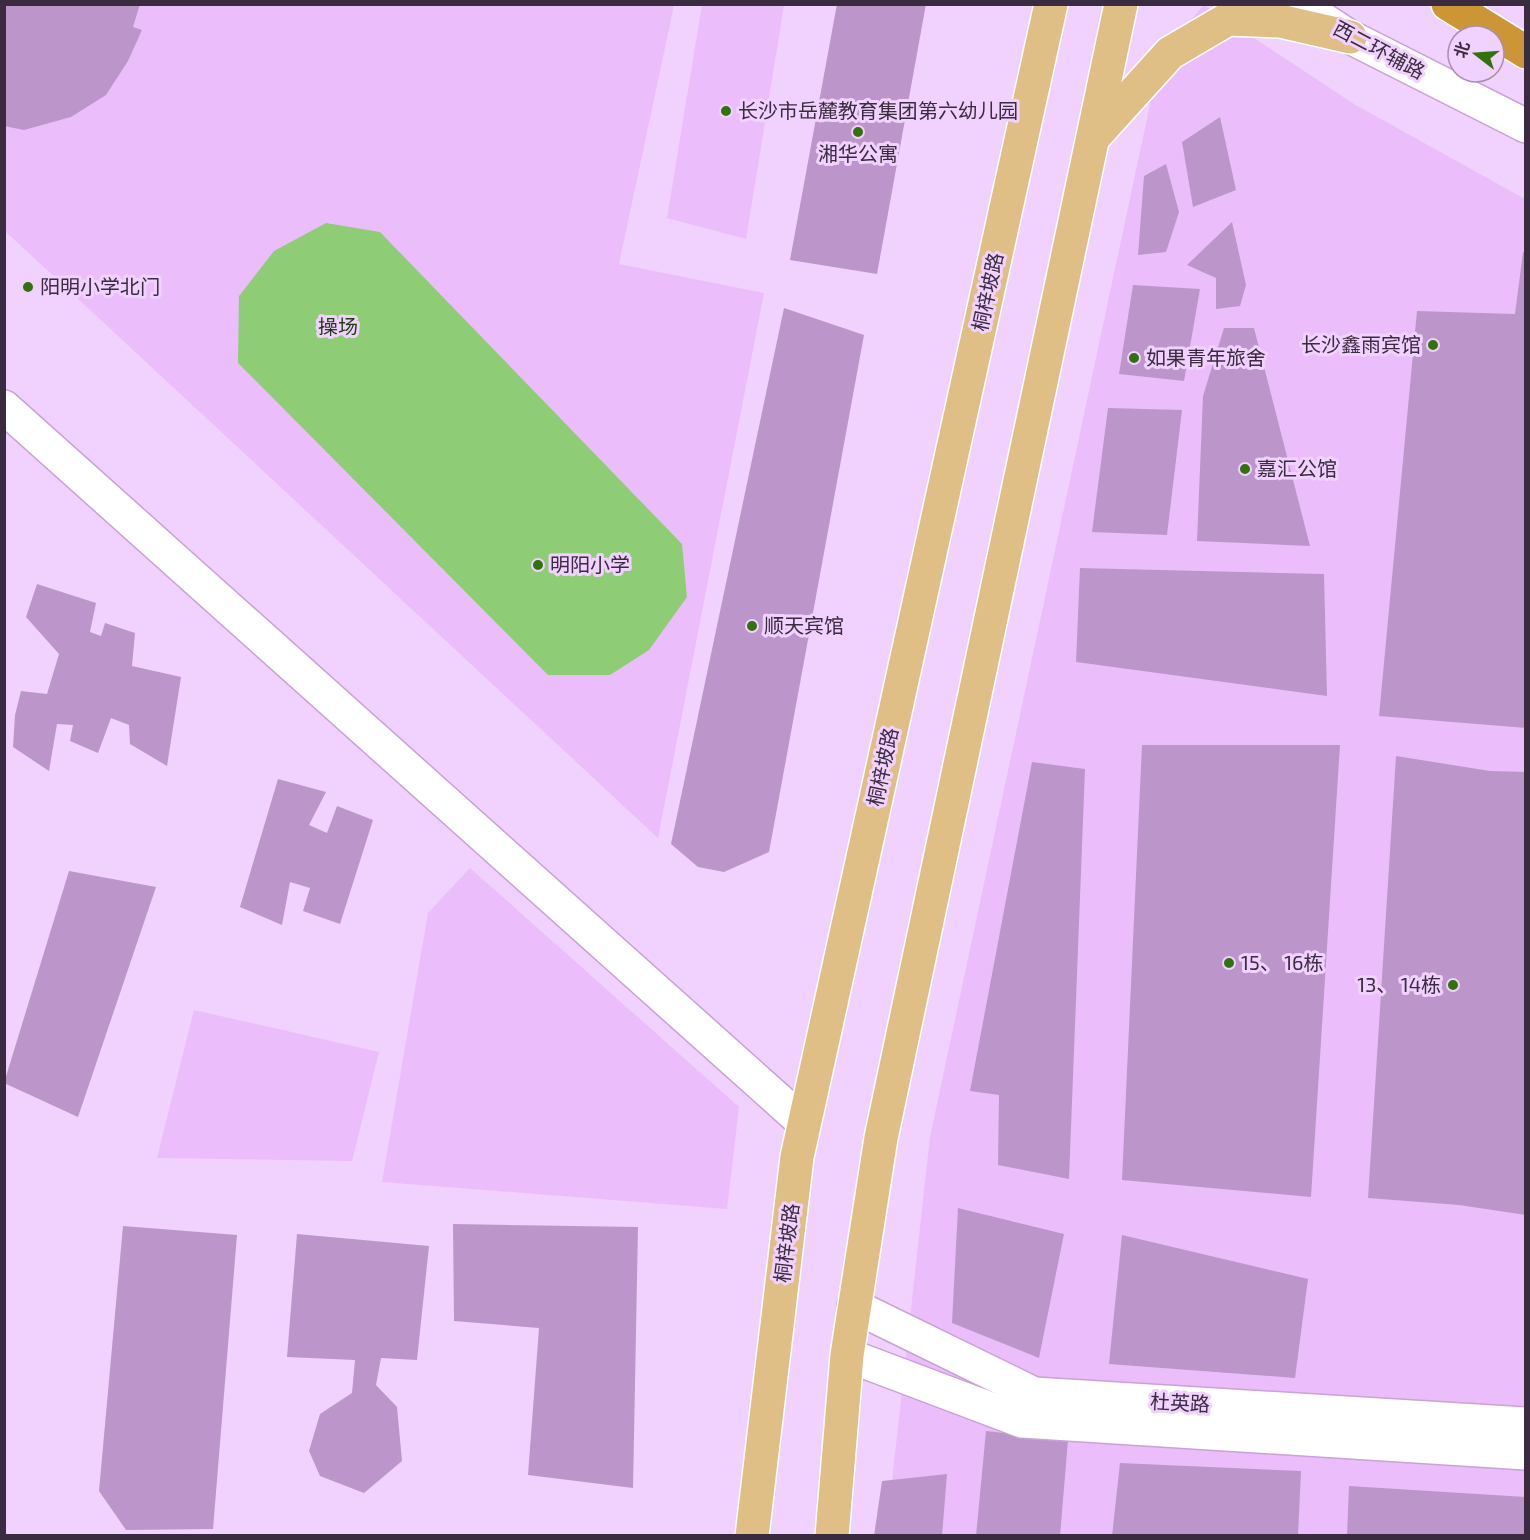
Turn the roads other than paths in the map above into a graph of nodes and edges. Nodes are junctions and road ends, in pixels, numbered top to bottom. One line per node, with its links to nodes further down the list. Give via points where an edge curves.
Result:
1 (1052, 4): 10 (main road, 桐梓坡路)
2 (1121, 4): 8 (main road)
3 (1299, 4): 5 (street, 西二环辅路)
4 (1448, 4): 6 (highway)
5 (1350, 37): 7 (street, 西二环辅路); 8 (main road, via 1280,21 1228,19 1170,53)
6 (1526, 52)
7 (1526, 126)
8 (1091, 139): 11 (main road, via 881,1138)
9 (4, 407): 10 (street)
10 (804, 1123): 15 (main road, 桐梓坡路)
11 (854, 1306): 12 (main road); 13 (street, 杜英路, via 1034,1394)
12 (847, 1355): 14 (street, 杜英路, via 1022,1421); 16 (main road)
13 (1526, 1424)
14 (1526, 1454)
15 (752, 1536)
16 (832, 1536)

